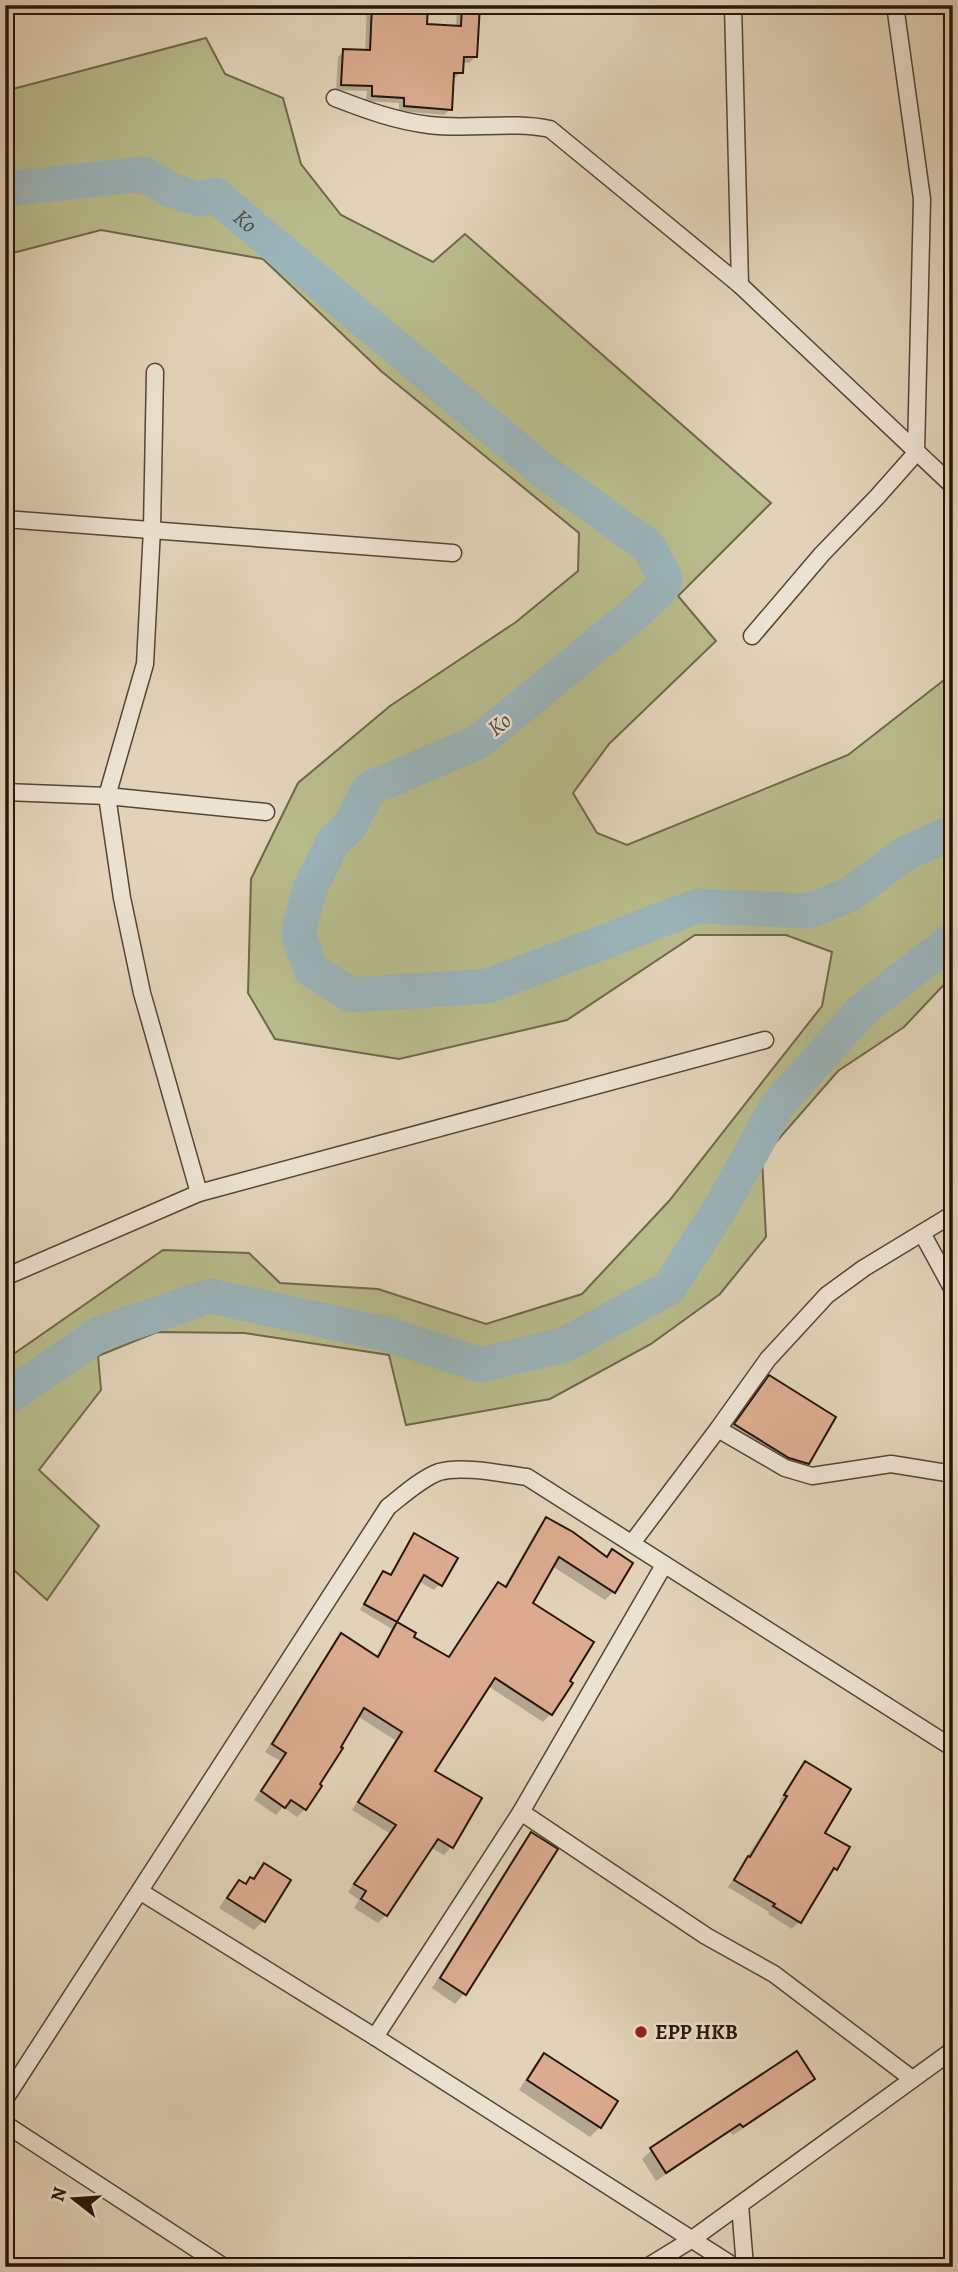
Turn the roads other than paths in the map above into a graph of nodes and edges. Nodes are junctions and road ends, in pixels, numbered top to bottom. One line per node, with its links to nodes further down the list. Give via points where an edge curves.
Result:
1 (733, 5): 4 (street)
2 (895, 5): 6 (street, via 922,199)
3 (335, 98): 4 (street, via 387,118 431,126 550,130)
4 (740, 285): 6 (street)
5 (155, 372): 9 (street)
6 (916, 453): 7 (street); 11 (street)
7 (953, 486)
8 (5, 519): 9 (street)
9 (152, 529): 10 (street); 13 (street, via 145,664)
10 (453, 553)
11 (752, 636)
12 (5, 792): 13 (street)
13 (107, 796): 14 (street); 16 (street, via 142,993)
14 (266, 812)
15 (765, 1040): 16 (street)
16 (199, 1193): 19 (street)
17 (953, 1214): 18 (street)
18 (922, 1233): 20 (street); 21 (street, via 827,1295 768,1359)
19 (5, 1277)
20 (953, 1290)
21 (718, 1429): 22 (street, via 785,1468 812,1476 891,1464); 23 (street)
22 (953, 1474)
23 (632, 1543): 24 (street); 27 (street, via 527,1477 476,1469 439,1472 410,1490 388,1507)
24 (664, 1565): 25 (street); 26 (street)
25 (953, 1748)
26 (521, 1812): 28 (street); 30 (street, via 706,1936 774,1974)
27 (141, 1892): 28 (street); 31 (street)
28 (375, 2037): 34 (street)
29 (953, 2049): 30 (street)
30 (911, 2078): 33 (street)
31 (5, 2099)
32 (5, 2124): 35 (street)
33 (740, 2205): 34 (street); 38 (street)
34 (691, 2240): 36 (street); 37 (street)
35 (224, 2267)
36 (647, 2267)
37 (734, 2267)
38 (745, 2267)

